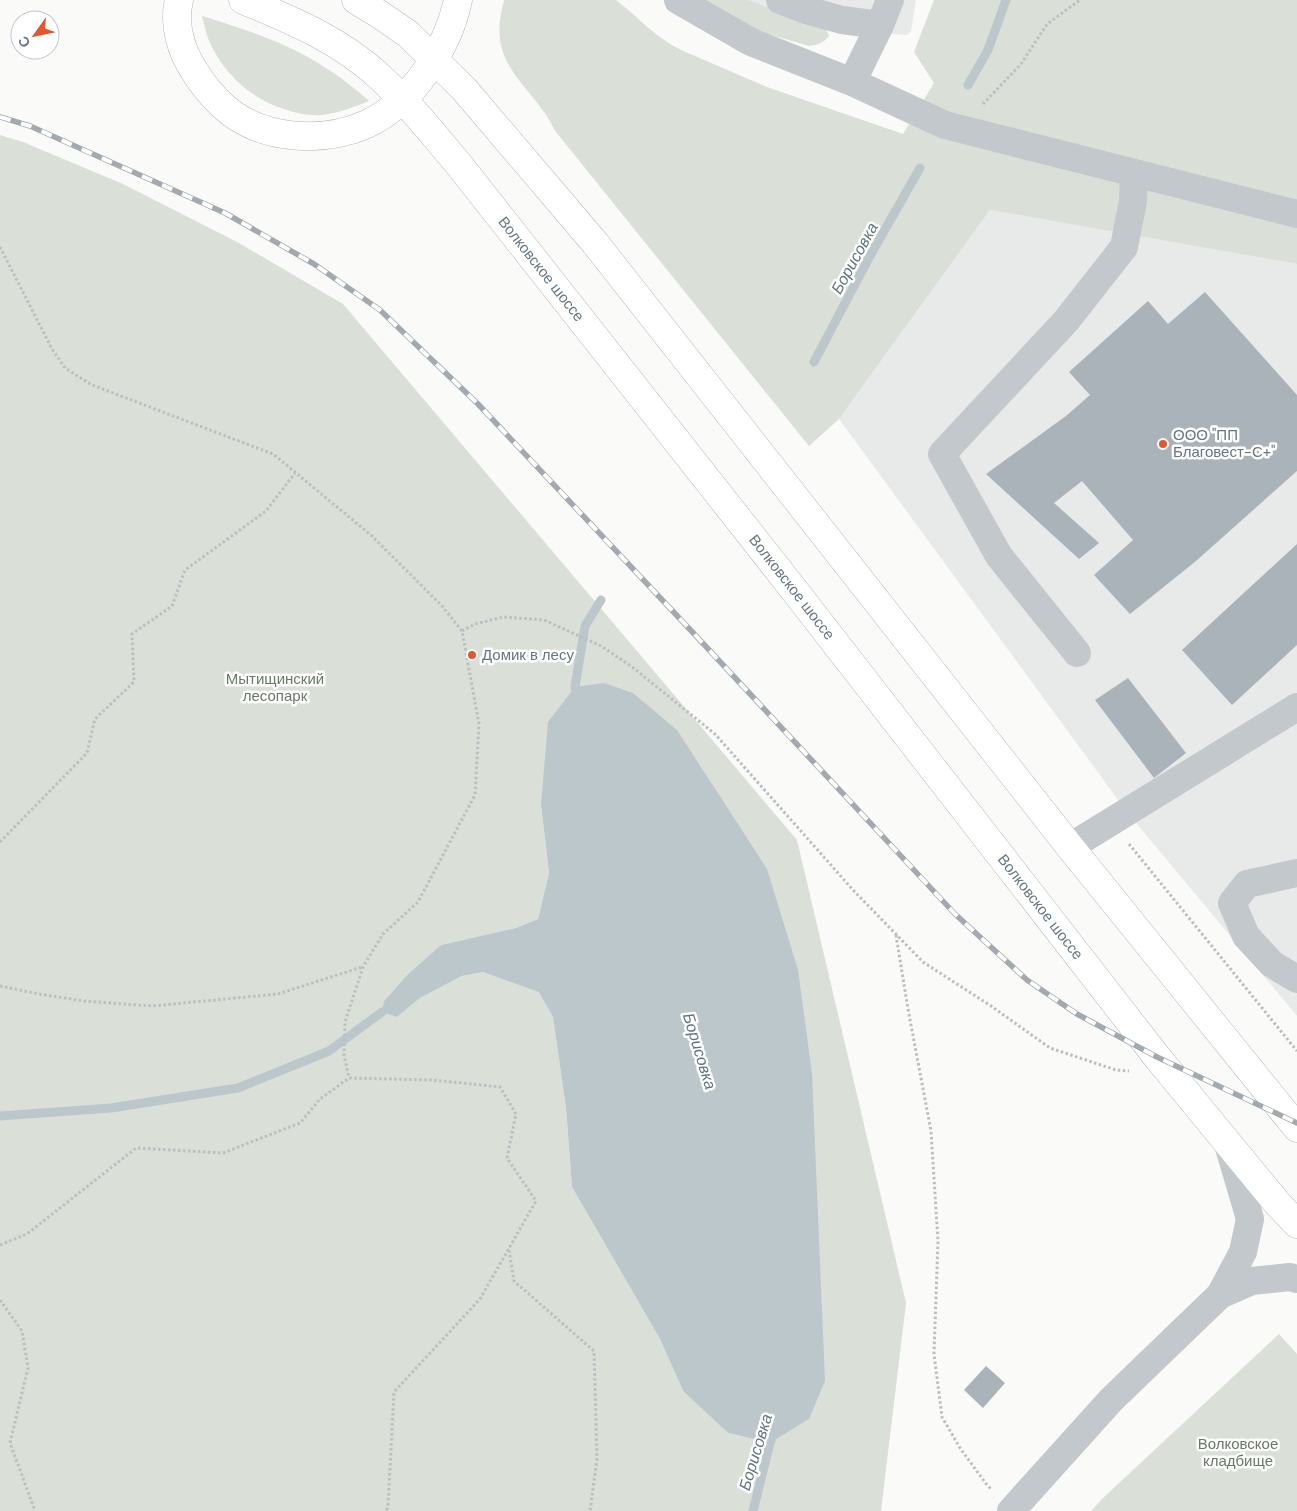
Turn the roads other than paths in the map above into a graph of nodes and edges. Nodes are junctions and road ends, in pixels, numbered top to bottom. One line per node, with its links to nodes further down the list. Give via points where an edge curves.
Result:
1 (179, 0): 11 (main road, via 177,23 180,43 189,63 204,86 225,108 246,122 287,135 338,133 366,124)
2 (243, 0): 11 (main road, Волковское шоссе, via 323,36 381,77)
3 (356, 0): 9 (main road, via 408,34)
4 (458, 0): 9 (main road, via 446,38)
5 (678, 0): 10 (street, via 751,42)
6 (780, 0): 8 (street, via 842,20)
7 (890, 0): 8 (street)
8 (880, 25): 10 (street)
9 (434, 60): 11 (main road); 16 (main road, via 464,89 595,243)
10 (852, 82): 12 (street, via 945,125)
11 (402, 99): 20 (main road, Волковское шоссе, via 484,196)
12 (1134, 172): 13 (street); 14 (street, via 1133,201 1124,247 1066,321 942,454 999,556)
13 (1297, 214)
14 (1077, 653)
15 (1297, 708): 16 (street)
16 (1070, 847): 19 (main road)
17 (1297, 873): 18 (street, via 1247,884 1232,903 1246,936 1272,964)
18 (1297, 979)
19 (1297, 1128)
20 (1228, 1144): 21 (main road, Волковское шоссе); 23 (street, via 1250,1219 1243,1252)
21 (1297, 1224)
22 (1297, 1279): 23 (street, via 1252,1281)
23 (1220, 1295): 24 (street, via 1111,1400)
24 (1012, 1509)

